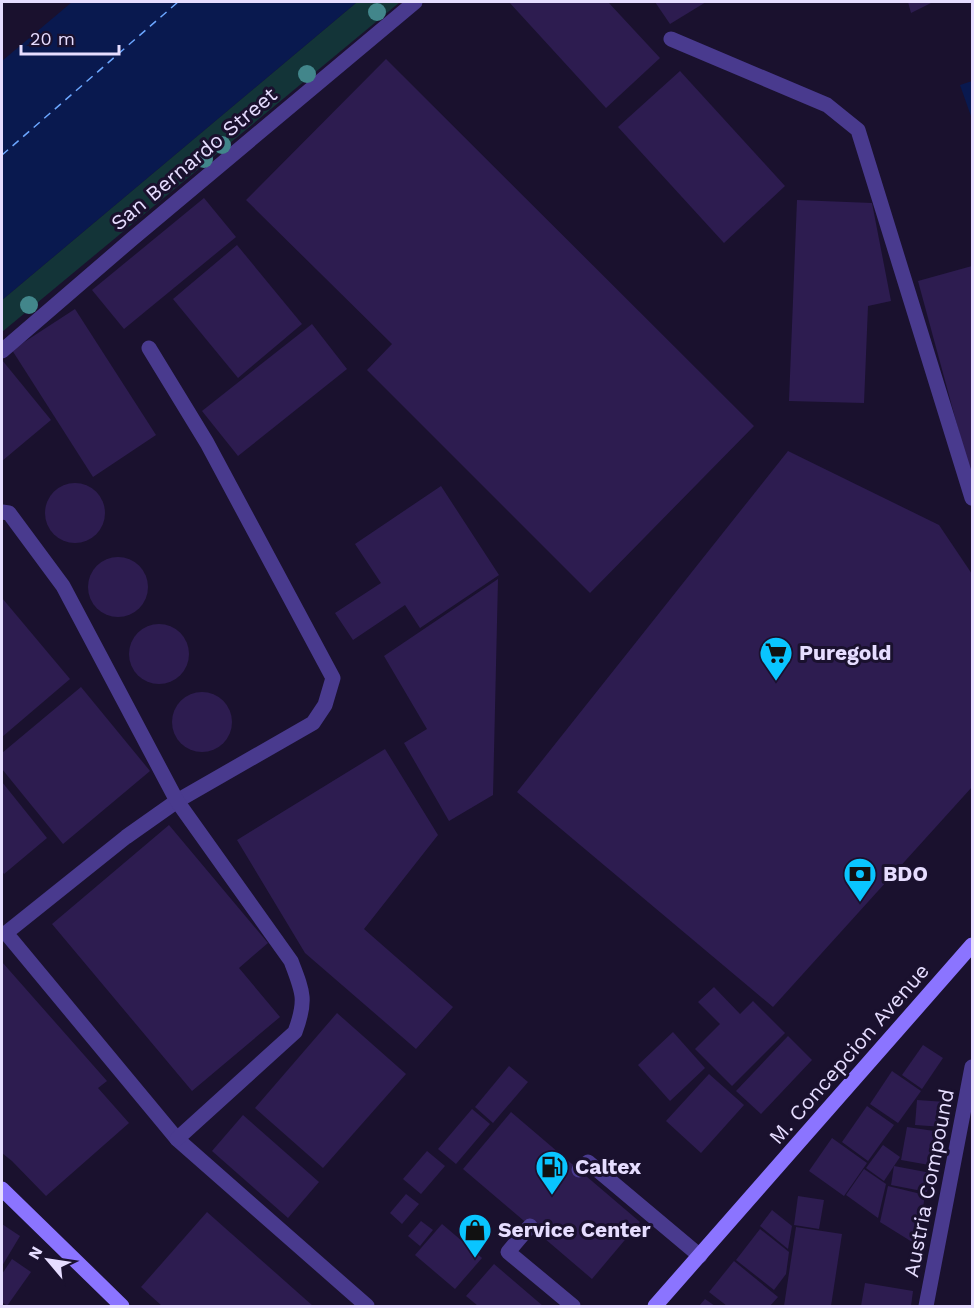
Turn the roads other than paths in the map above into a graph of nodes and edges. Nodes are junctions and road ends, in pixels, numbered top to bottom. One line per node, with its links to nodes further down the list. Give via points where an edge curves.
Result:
1 (415, 2): 4 (street, San Bernardo Street)
2 (670, 39): 5 (street, via 827,105 858,130)
3 (149, 348): 7 (street, via 207,443 333,678 325,705 313,723)
4 (2, 351)
5 (972, 498)
6 (2, 512): 7 (street, via 9,513 63,586)
7 (177, 801): 8 (street); 11 (street, via 291,961 302,988 303,1011 296,1032)
8 (4, 930): 11 (street)
9 (972, 945): 15 (main road, M. Concepcion Avenue)
10 (972, 1067): 20 (street, Austria Compound)
11 (177, 1139): 17 (street)
12 (579, 1170): 15 (street, via 588,1162)
13 (2, 1189): 16 (main road)
14 (530, 1226): 18 (street, via 508,1252)
15 (700, 1256): 19 (main road, M. Concepcion Avenue)
16 (122, 1306)
17 (367, 1306)
18 (573, 1306)
19 (655, 1306)
20 (926, 1306)

